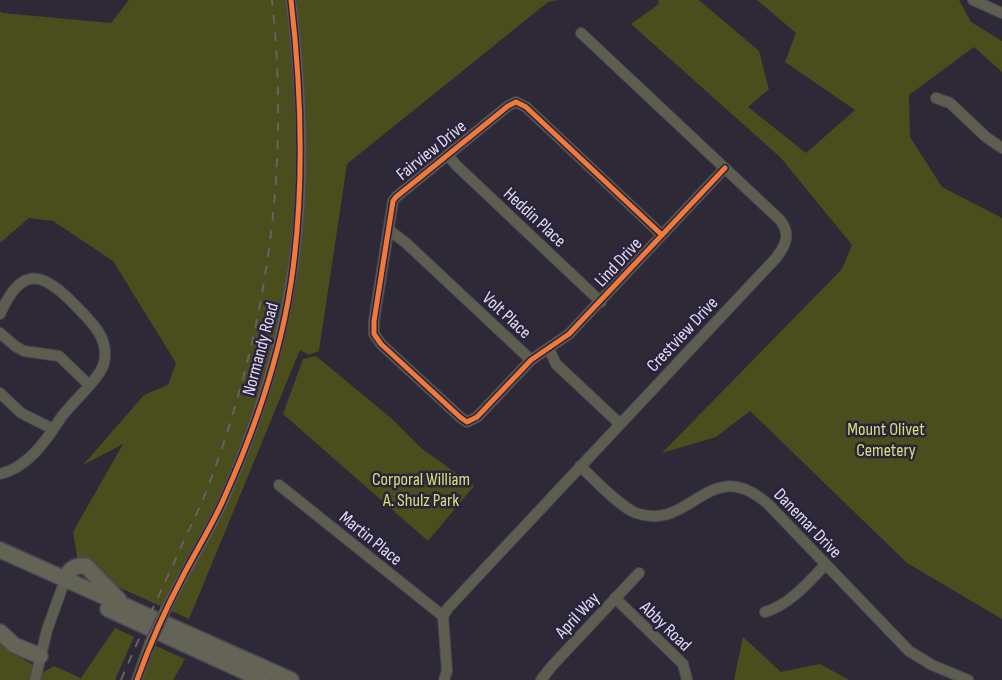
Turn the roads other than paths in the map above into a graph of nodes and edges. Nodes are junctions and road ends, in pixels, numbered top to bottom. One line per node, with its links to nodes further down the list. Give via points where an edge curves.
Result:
1 (292, 0): 36 (street, Normandy Road, bridge, via 301,164 295,248 286,308 261,402 241,458 214,520 150,643)
2 (974, 0): 3 (street)
3 (1002, 13)
4 (582, 33): 8 (street, Crestview Drive)
5 (936, 98): 6 (street, via 950,103)
6 (1002, 148)
7 (448, 155): 9 (street, Fairview Drive, via 396,196); 10 (street, Fairview Drive, via 516,102 526,106); 11 (street, Heddin Place)
8 (725, 168): 10 (street, Lind Drive); 18 (street, Crestview Drive, via 784,225 785,245)
9 (389, 230): 15 (street, Volt Place); 15 (street, Fairview Drive, via 374,334 460,417 468,422 477,418)
10 (662, 235): 11 (street, Lind Drive)
11 (601, 302): 14 (street, Lind Drive)
12 (0, 314): 16 (street, via 9,295 20,283 38,279 54,285 95,325 103,339 103,366)
13 (0, 333): 16 (street, via 24,352 59,356)
14 (549, 349): 15 (street, Volt Place); 18 (street, Volt Place, via 556,364)
15 (531, 360)
16 (89, 385): 19 (street)
17 (0, 393): 19 (street, via 21,413)
18 (620, 424): 20 (street, Crestview Drive)
19 (53, 430): 21 (street, via 34,454 13,470)
20 (580, 466): 25 (street, Danemar Drive, via 625,507 648,516 672,514 716,488 746,490 769,505); 31 (street, Crestview Drive)
21 (0, 474)
22 (279, 485): 31 (street, Martin Place)
23 (0, 550): 27 (highway)
24 (0, 559): 27 (highway)
25 (826, 565): 30 (street, via 785,603); 41 (street, Danemar Drive, via 909,651)
26 (639, 573): 28 (street, April Way)
27 (64, 584): 29 (highway); 29 (highway, via 72,569 86,566); 33 (street); 34 (highway, via 125,618)
28 (614, 598): 39 (street, April Way); 40 (street, Abby Road, via 683,664)
29 (132, 610): 37 (highway)
30 (765, 612)
31 (442, 616): 38 (street, via 447,671)
32 (0, 632): 33 (highway, via 14,645)
33 (40, 656): 35 (street)
34 (258, 679)
35 (35, 680)
36 (137, 680)
37 (291, 680)
38 (444, 680)
39 (541, 680)
40 (687, 680)
41 (968, 680)

